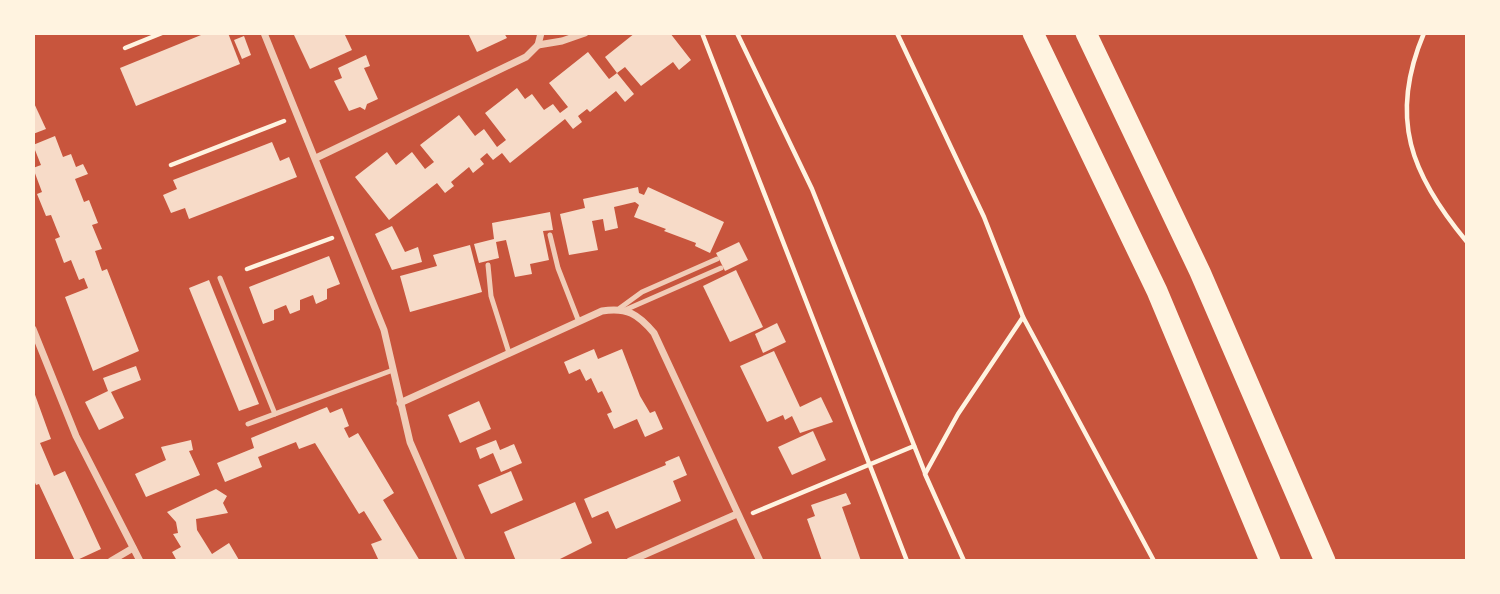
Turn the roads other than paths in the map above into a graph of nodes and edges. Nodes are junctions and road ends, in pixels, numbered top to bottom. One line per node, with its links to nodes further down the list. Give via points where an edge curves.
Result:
1 (264, 33): 7 (street)
2 (541, 33): 6 (street)
3 (585, 33): 6 (street)
4 (1033, 33): 28 (highway, via 1157,291)
5 (1086, 33): 29 (highway, via 1200,272)
6 (538, 45): 7 (street, via 526,57)
7 (316, 158): 17 (street, via 384,330)
8 (550, 235): 14 (lane)
9 (717, 259): 13 (lane, via 642,292)
10 (488, 265): 16 (lane, via 491,296)
11 (721, 268): 13 (lane)
12 (220, 278): 19 (lane)
13 (622, 309): 14 (street, via 602,311); 21 (street, via 639,316 654,333)
14 (579, 322): 16 (street)
15 (33, 329): 22 (street, via 76,436)
16 (509, 353): 18 (street)
17 (393, 370): 18 (street); 19 (lane)
18 (400, 402): 25 (street, via 410,442)
19 (275, 414): 20 (lane)
20 (248, 424)
21 (737, 514): 26 (street); 27 (street)
22 (133, 548): 23 (street); 24 (street)
23 (111, 561)
24 (140, 561)
25 (463, 561)
26 (629, 561)
27 (760, 561)
28 (1270, 561)
29 (1325, 561)

